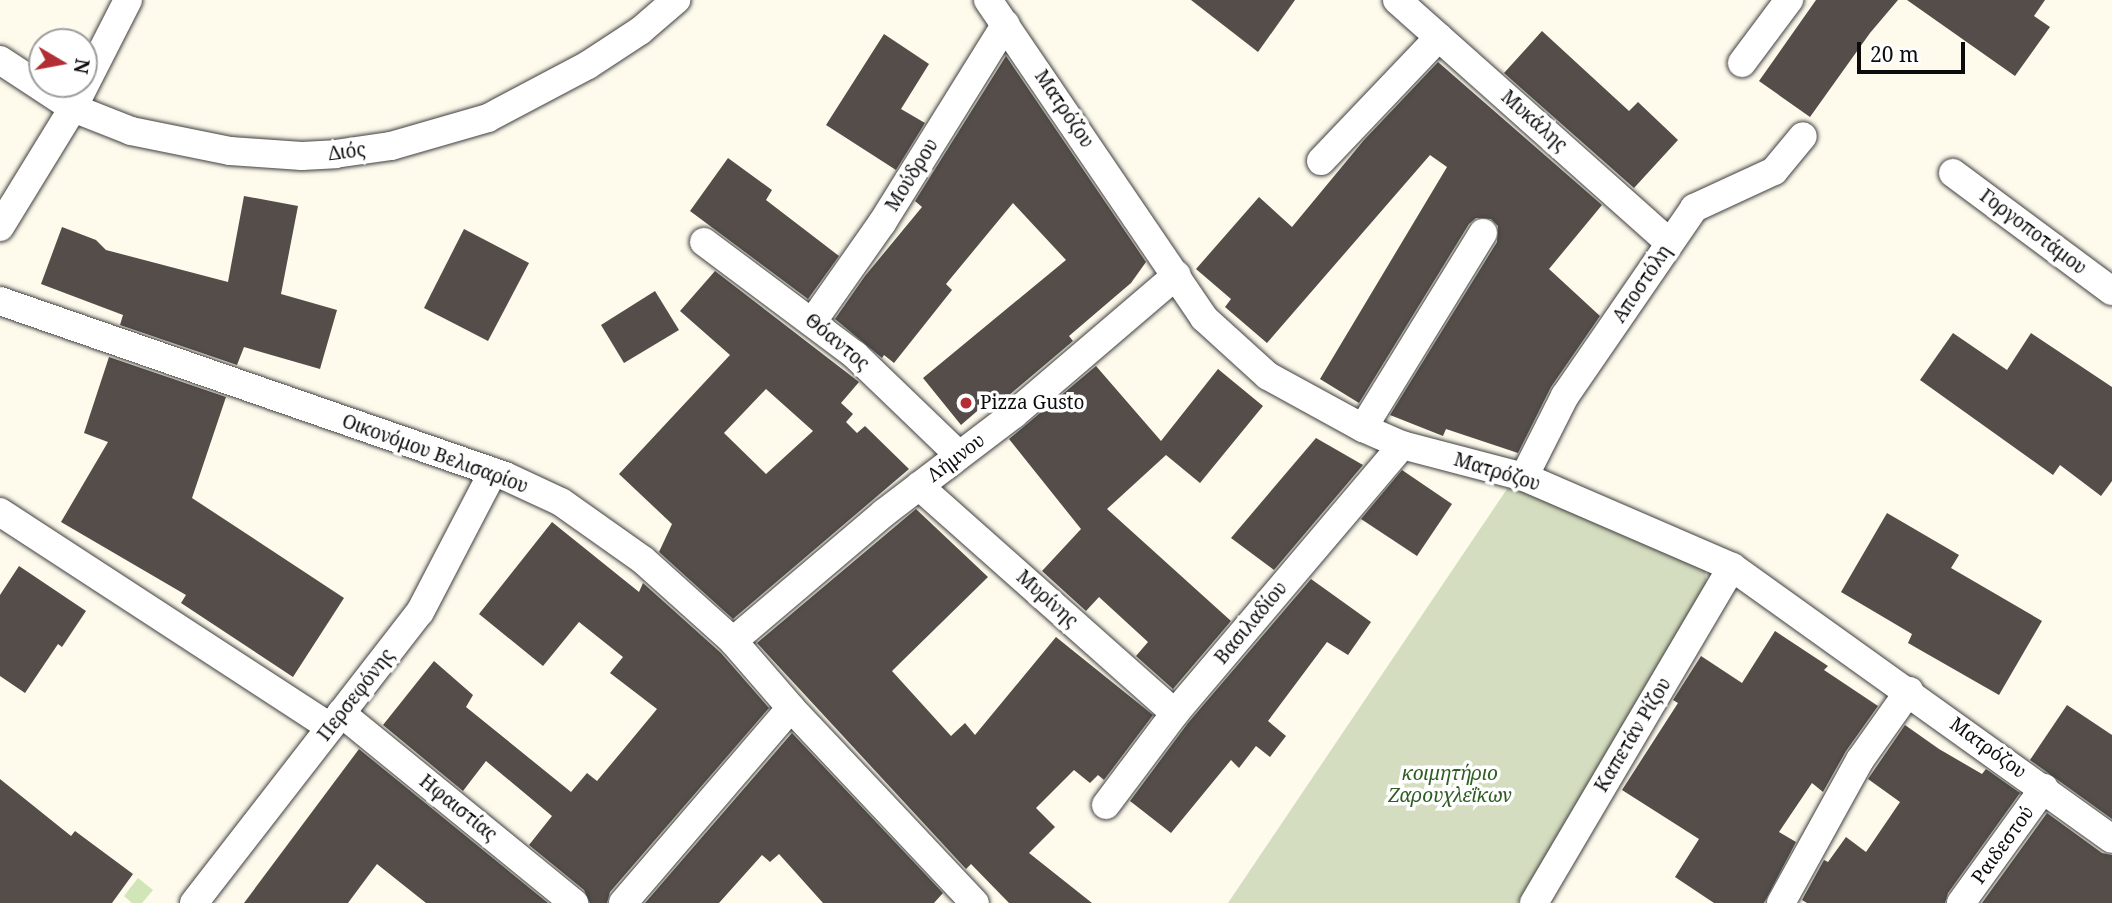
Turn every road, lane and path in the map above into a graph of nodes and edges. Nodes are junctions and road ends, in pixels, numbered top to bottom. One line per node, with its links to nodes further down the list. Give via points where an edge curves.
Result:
1 (128, 0): 10 (street)
2 (676, 0): 10 (street, Διός, via 640,31 535,95 488,118 391,146 302,156 230,151 131,131)
3 (988, 0): 6 (street, Ματρόζου)
4 (1397, 0): 7 (street, Μυκάλης)
5 (1789, 0): 9 (street)
6 (1006, 24): 18 (street, Ματρόζου); 21 (street, Μούδρου, via 905,188)
7 (1439, 37): 12 (street); 17 (street, Μυκάλης)
8 (0, 60): 10 (street, Διός)
9 (1742, 63)
10 (73, 108): 14 (street)
11 (1804, 136): 17 (street, Αποστόλη, via 1773,171 1694,208)
12 (1321, 161)
13 (1953, 173): 19 (street, Γοργοποτάμου)
14 (0, 227)
15 (1483, 233): 22 (street)
16 (704, 242): 21 (street, Θόαντος)
17 (1670, 243): 26 (street, Αποστόλη, via 1565,396)
18 (1177, 275): 22 (street, Ματρόζου, via 1204,318 1268,376); 24 (street, Λήμνου)
19 (2112, 291)
20 (0, 301): 25 (street, Οικονόμου Βελισαρίου)
21 (813, 321): 24 (street, Θόαντος)
22 (1363, 428): 23 (street, Ματρόζου)
23 (1402, 445): 26 (street, Ματρόζου); 33 (street, Βασιλαδίου)
24 (960, 455): 27 (street, Λήμνου)
25 (493, 472): 30 (street, Οικονόμου Βελισαρίου, via 583,517 643,560); 34 (street, Περσεφόνης, via 432,594)
26 (1524, 477): 29 (street, Ματρόζου)
27 (919, 486): 30 (street, Λήμνου); 33 (street, Μυρίνης)
28 (0, 512): 34 (street, Ηφαιστίας)
29 (1732, 567): 31 (street, Ματρόζου); 42 (street, Καπετάν Ρίζου)
30 (733, 641): 32 (street, Οικονόμου Βελισαρίου)
31 (1909, 691): 35 (street, Ματρόζου); 43 (street, via 1860,760)
32 (791, 708): 38 (street, Οικονόμου Βελισαρίου); 41 (street)
33 (1175, 713): 36 (street, Βασιλαδίου)
34 (336, 720): 39 (street, Περσεφόνης); 40 (street, Ηφαιστίας)
35 (2044, 788): 37 (street, Ματρόζου); 44 (street, Ραιδεστού)
36 (1106, 805)
37 (2112, 839)
38 (963, 899)
39 (194, 903)
40 (574, 903)
41 (623, 903)
42 (1534, 903)
43 (1781, 903)
44 (1962, 903)

